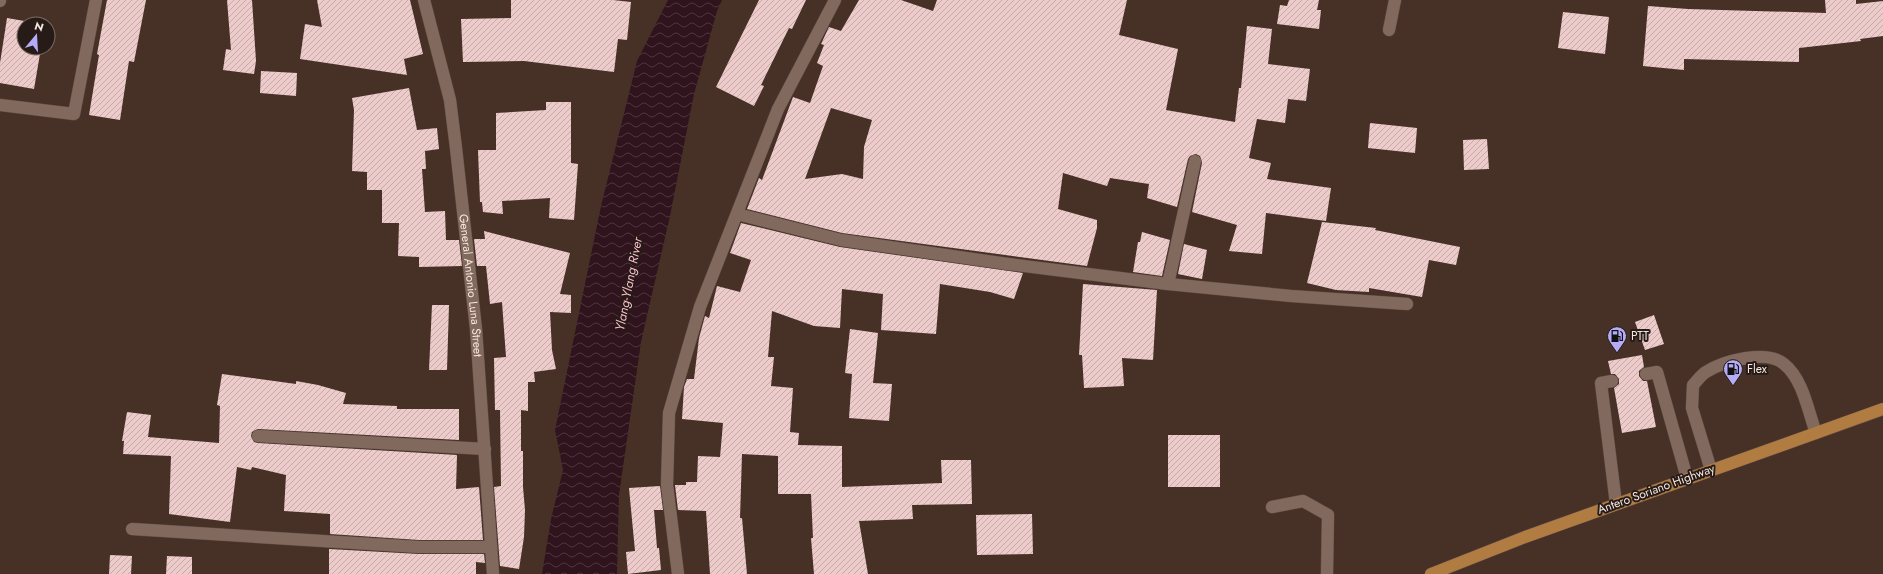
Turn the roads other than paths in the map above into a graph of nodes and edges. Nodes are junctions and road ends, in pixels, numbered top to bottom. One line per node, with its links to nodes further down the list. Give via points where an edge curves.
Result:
1 (96, 0): 6 (street, via 74,114)
2 (424, 0): 16 (street, General Antonio Luna Street, via 450,100 476,329)
3 (835, 0): 8 (street, via 778,109)
4 (1395, 0): 5 (street)
5 (1389, 30)
6 (0, 105)
7 (1196, 161): 9 (street)
8 (737, 214): 9 (street, via 841,240); 24 (street, via 700,307 669,413 667,485)
9 (1168, 284): 10 (street)
10 (1407, 304)
11 (1646, 374): 18 (street, via 1658,372)
12 (1612, 381): 19 (street, via 1601,383)
13 (1883, 410): 14 (main road, Antero Soriano Highway)
14 (1816, 433): 17 (main road, Antero Soriano Highway); 17 (street, via 1797,380 1784,363 1765,356 1738,360 1705,372 1693,386 1692,408)
15 (258, 436): 16 (street)
16 (485, 449): 22 (street, General Antonio Luna Street)
17 (1711, 470): 18 (main road, Antero Soriano Highway)
18 (1687, 478): 19 (main road, Antero Soriano Highway)
19 (1616, 504): 26 (main road, Antero Soriano Highway, via 1525,536)
20 (1272, 506): 25 (street, via 1303,501 1328,514)
21 (132, 529): 22 (street, via 419,547)
22 (492, 547): 23 (street, General Antonio Luna Street)
23 (493, 574)
24 (678, 574)
25 (1326, 574)
26 (1431, 574)

